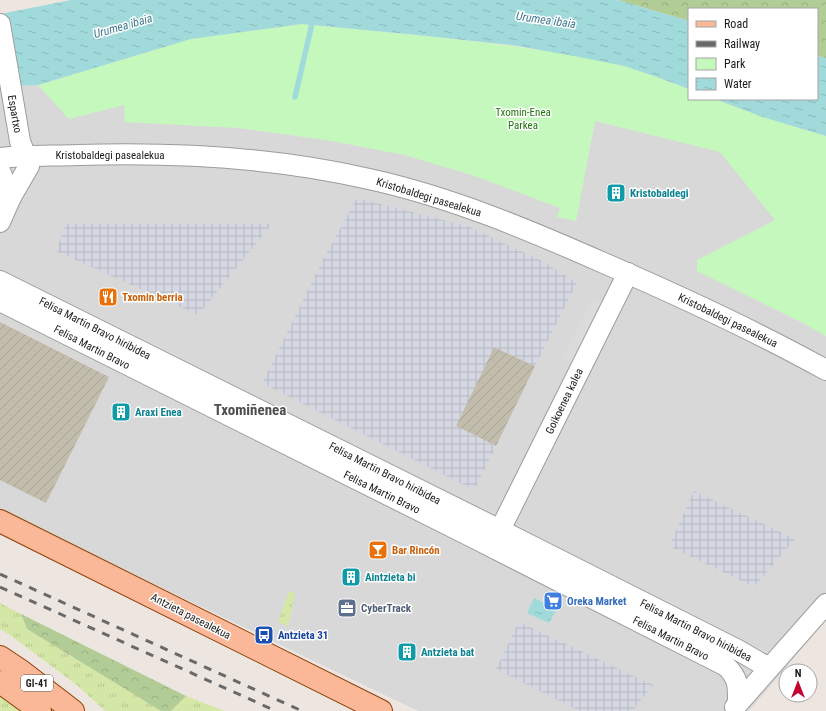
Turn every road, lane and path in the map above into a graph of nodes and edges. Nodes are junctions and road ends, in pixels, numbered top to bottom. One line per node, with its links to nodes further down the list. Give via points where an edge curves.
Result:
1 (0, 24): 2 (street, Espartxo, via 20,141)
2 (25, 155): 3 (street, Kristobaldegi pasealekua); 5 (street, Espartxo, via 29,166); 7 (street, Kristobaldegi pasealekua, via 199,156 338,172 471,208 549,238)
3 (0, 158)
4 (0, 171): 5 (street)
5 (11, 196): 6 (street)
6 (0, 222)
7 (628, 273): 10 (street, Kristobaldegi pasealekua, via 711,310); 12 (street, Goikoenea kalea)
8 (0, 281): 12 (street, Felisa Martin Bravo hiribidea)
9 (0, 301): 17 (street, Felisa Martin Bravo, via 726,666 738,682)
10 (826, 370)
11 (0, 521): 20 (main road, Antzieta pasealekua)
12 (500, 530): 15 (street, Felisa Martin Bravo hiribidea)
13 (826, 604): 15 (street)
14 (0, 657): 19 (main road, GI-41)
15 (769, 668): 17 (street)
16 (0, 682): 18 (main road, GI-41)
17 (735, 707)
18 (40, 711)
19 (73, 711)
20 (381, 711)

